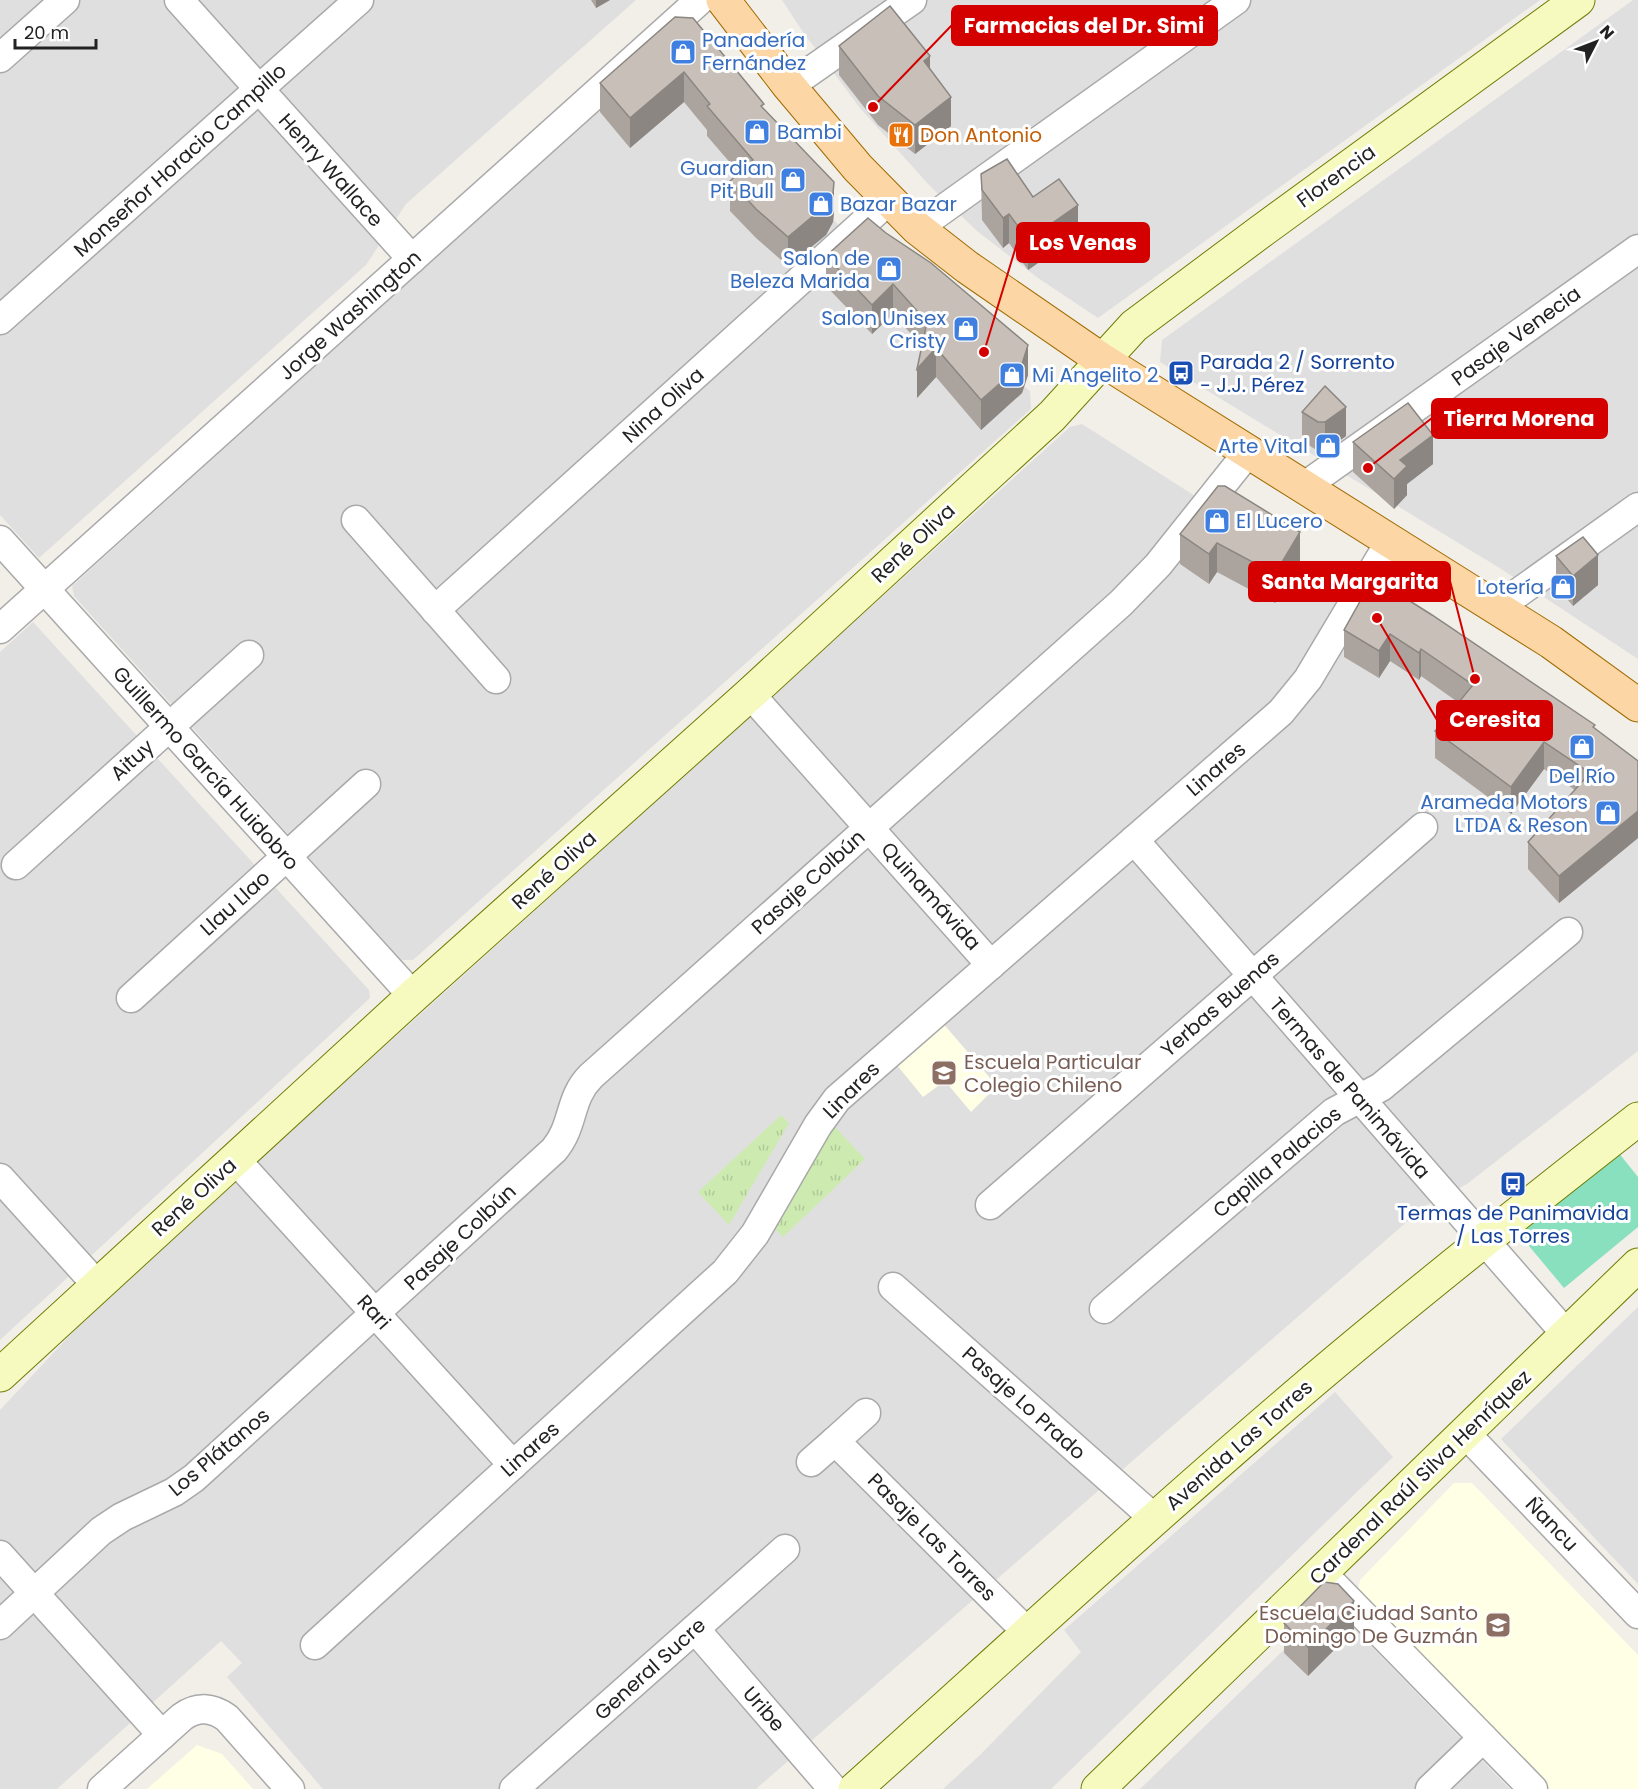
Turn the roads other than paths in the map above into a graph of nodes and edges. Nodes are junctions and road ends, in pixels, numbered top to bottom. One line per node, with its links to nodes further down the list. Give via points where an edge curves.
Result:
1 (65, 0): 9 (street)
2 (179, 0): 11 (street, Henry Wallace)
3 (359, 0): 11 (street, Monseñor Horacio Campillo)
4 (700, 0): 15 (street, Jorge Washington)
5 (723, 0): 10 (main road)
6 (912, 0): 10 (street)
7 (1236, 0): 13 (street)
8 (1578, 0): 17 (street, Florencia, via 1145,317)
9 (0, 58)
10 (789, 86): 12 (main road)
11 (260, 90): 15 (street, Henry Wallace); 16 (street, Monseñor Horacio Campillo)
12 (889, 200): 13 (main road); 26 (street, Nina Oliva)
13 (917, 228): 17 (main road, via 984,280)
14 (1638, 249): 19 (street, Pasaje Venecia)
15 (412, 259): 24 (street, Jorge Washington)
16 (0, 320)
17 (1102, 360): 18 (main road); 30 (street, René Oliva, via 1052,416)
18 (1249, 451): 19 (main road); 34 (street, Pasaje Colbún, via 1134,591)
19 (1305, 486): 23 (main road)
20 (1638, 507): 25 (street)
21 (356, 520): 26 (street)
22 (0, 540): 24 (street, Guillermo García Huidobro)
23 (1391, 540): 25 (main road); 36 (street, Linares, via 1295,696 1266,726)
24 (44, 589): 27 (street, Jorge Washington); 32 (street, Guillermo García Huidobro)
25 (1497, 608): 31 (main road)
26 (435, 610): 29 (street)
27 (0, 629)
28 (249, 655): 32 (street, Aituy)
29 (496, 679)
30 (750, 694): 34 (street, Quinamávida); 42 (street, René Oliva)
31 (1638, 705)
32 (169, 727): 37 (street, Guillermo García Huidobro); 38 (street, Aituy)
33 (366, 784): 37 (street, Llau Llao)
34 (869, 827): 40 (street, Quinamávida); 54 (street, Pasaje Colbún, via 591,1076 577,1093 567,1130 554,1150)
35 (1423, 827): 41 (street, Yerbas Buenas)
36 (1134, 840): 40 (street, Linares); 41 (street, Termas de Panimávida)
37 (286, 857): 42 (street, Guillermo García Huidobro); 43 (street, Llau Llao)
38 (16, 866)
39 (1568, 932): 44 (street, Capilla Palacios, via 1380,1087)
40 (992, 965): 61 (street, Linares, via 827,1111 755,1234 725,1272)
41 (1252, 976): 44 (street, Termas de Panimávida); 48 (street, Yerbas Buenas)
42 (412, 996): 46 (street, René Oliva)
43 (131, 998)
44 (1359, 1098): 49 (street, Termas de Panimávida); 53 (street, Capilla Palacios, via 1334,1112)
45 (1638, 1119): 49 (street, Avenida Las Torres)
46 (236, 1158): 51 (street, René Oliva); 54 (street, Rari)
47 (0, 1178): 51 (street)
48 (990, 1205)
49 (1483, 1240): 55 (street, Termas de Panimávida); 62 (street, Avenida Las Torres, via 1302,1390)
50 (1638, 1265): 55 (street, Cardenal Raúl Silva Henríquez)
51 (97, 1286): 56 (street, René Oliva)
52 (893, 1287): 62 (street, Pasaje Lo Prado)
53 (1104, 1309)
54 (376, 1314): 61 (street, Rari); 66 (street, Los Plátanos, via 194,1478 100,1531)
55 (1567, 1335): 58 (street, Cardenal Raúl Silva Henríquez)
56 (0, 1375)
57 (867, 1413): 59 (street)
58 (1465, 1433): 65 (street, Cardenal Raúl Silva Henríquez); 67 (street, Ñancu)
59 (835, 1441): 60 (street); 70 (street, Pasaje Las Torres)
60 (811, 1462)
61 (513, 1465): 71 (street, Linares)
62 (1155, 1519): 70 (street, Avenida Las Torres)
63 (785, 1549): 69 (street, General Sucre)
64 (0, 1555): 66 (street)
65 (1321, 1573): 73 (street); 79 (street, Cardenal Raúl Silva Henríquez)
66 (35, 1593): 68 (street, Los Plátanos); 72 (street)
67 (1634, 1603)
68 (0, 1625)
69 (695, 1629): 76 (street, General Sucre); 77 (street, Uribe)
70 (1028, 1633): 78 (street, Avenida Las Torres)
71 (315, 1645)
72 (162, 1735): 74 (street); 75 (street, via 189,1712 205,1708 220,1713)
73 (1483, 1738): 80 (street); 81 (street)
74 (102, 1789)
75 (290, 1789)
76 (514, 1789)
77 (833, 1789)
78 (855, 1789)
79 (1098, 1789)
80 (1430, 1789)
81 (1533, 1789)

